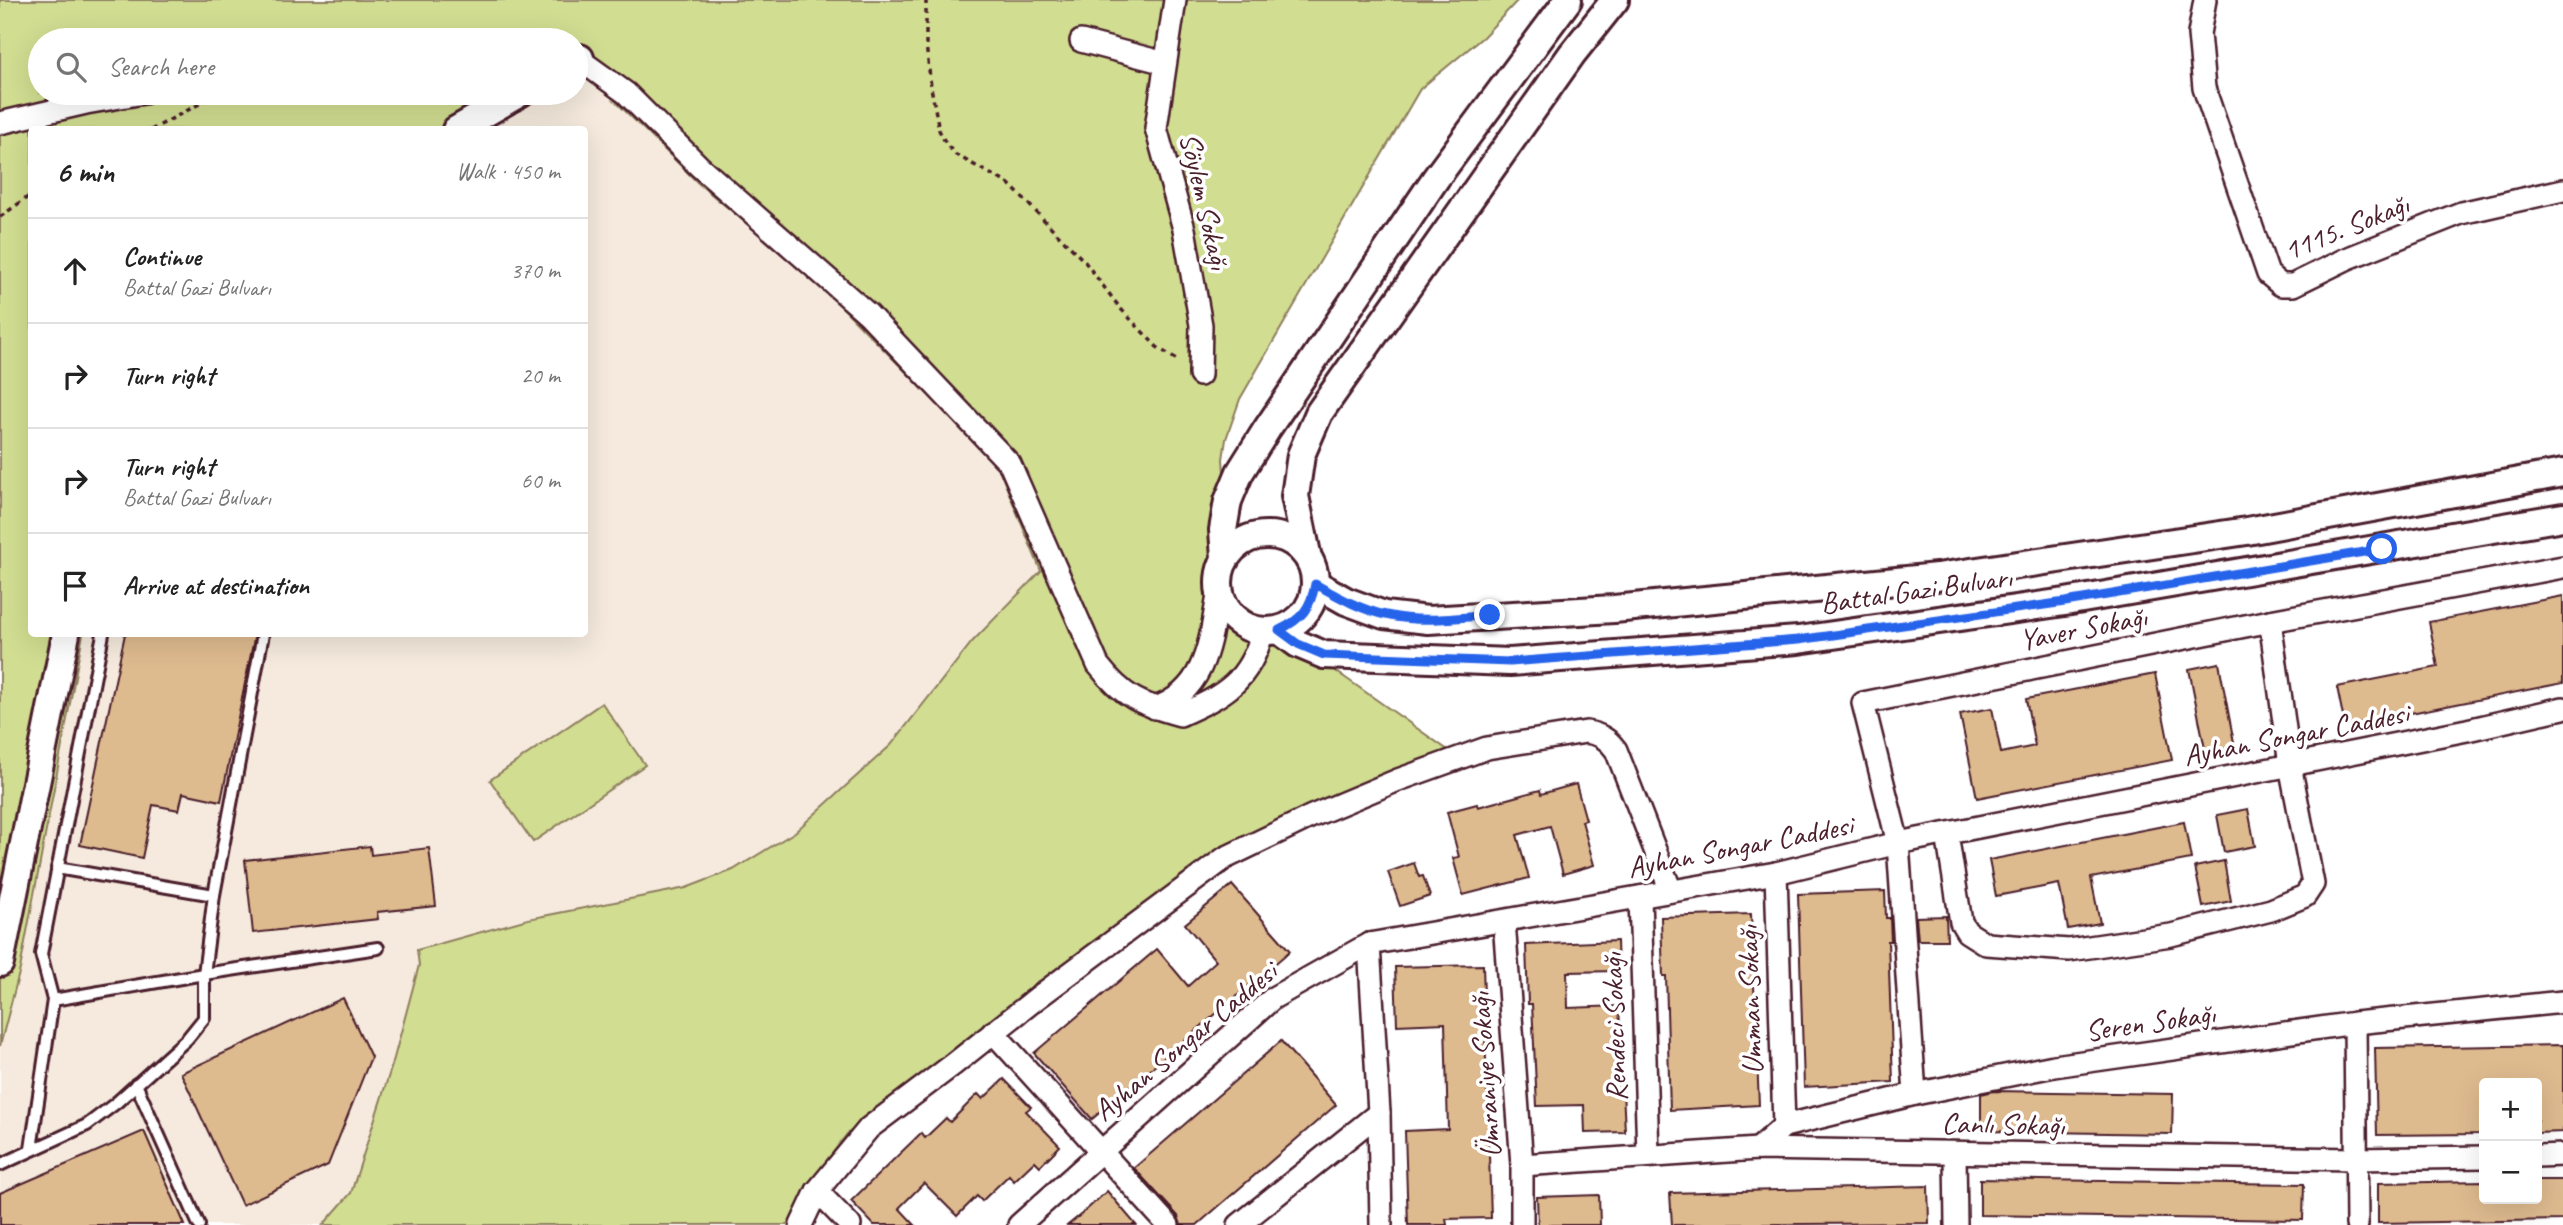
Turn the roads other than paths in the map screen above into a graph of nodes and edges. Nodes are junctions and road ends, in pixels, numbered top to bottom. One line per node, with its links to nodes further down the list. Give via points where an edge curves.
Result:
1 (1175, 0): 6 (street, Söylem Sokağı)
2 (1568, 0): 17 (street, via 1436,178 1240,472 1228,501)
3 (1615, 0): 16 (street, via 1319,413 1301,455 1295,496)
4 (2205, 0): 12 (street, 1115. Sokağı, via 2199,34 2204,89 2269,274 2281,285 2293,285 2461,213)
5 (1081, 41): 6 (street)
6 (1165, 63): 13 (street, Söylem Sokağı, via 1156,128 1184,229 1201,325)
7 (588, 67): 26 (street, via 626,93 699,166 867,314 1010,464 1098,665 1115,687)
8 (77, 105): 10 (street)
9 (499, 105): 11 (street)
10 (0, 123)
11 (463, 126)
12 (2563, 190)
13 (1200, 375)
14 (2563, 473): 19 (street, Battal Gazi Bulvarı, via 2248,531 1964,573 1614,609 1428,620 1384,615)
15 (2563, 517): 22 (street, Battal Gazi Bulvarı, via 2065,602 1798,640 1510,662 1324,655)
16 (1307, 554): 17 (street, via 1282,536 1265,534 1235,545); 19 (street)
17 (1225, 558): 20 (street)
18 (2563, 567): 21 (street, Yaver Sokağı)
19 (1315, 584): 22 (street, via 1305,613 1293,624)
20 (1219, 590): 22 (street, via 1234,618 1248,627); 26 (street, via 1201,669 1173,702)
21 (2270, 621): 28 (street); 30 (street, Yaver Sokağı, via 1863,703)
22 (1271, 631): 26 (street, via 1241,679 1209,702 1180,715)
23 (65, 637): 39 (street)
24 (102, 637): 31 (lane)
25 (262, 637): 34 (lane)
26 (1155, 708)
27 (2563, 708): 28 (street, Ayhan Songar Caddesi)
28 (2290, 765): 29 (street, Ayhan Songar Caddesi); 29 (street, via 2313,884 2310,891 2272,910 2171,935 2069,950 1986,944 1967,932 1961,922)
29 (1947, 834): 30 (street, Ayhan Songar Caddesi)
30 (1898, 843): 32 (street, Ayhan Songar Caddesi); 46 (street)
31 (58, 868): 34 (lane); 41 (lane, via 41,954)
32 (1776, 873): 33 (street, Ayhan Songar Caddesi); 48 (street, Umman Sokağı)
33 (1671, 891): 35 (street, Ayhan Songar Caddesi); 44 (street, via 1616,750 1603,737 1586,732 1487,748 1398,780 1224,858)
34 (214, 895): 40 (lane)
35 (1640, 897): 36 (street, Ayhan Songar Caddesi); 53 (street, Rendeci Sokağı)
36 (1504, 921): 37 (street, Ayhan Songar Caddesi); 59 (street, Ümraniye Sokağı)
37 (1369, 944): 47 (street); 51 (street, Ayhan Songar Caddesi, via 1273,998)
38 (378, 948): 40 (lane)
39 (0, 963)
40 (204, 974): 41 (lane); 45 (lane, via 204,1018)
41 (53, 1000): 49 (lane)
42 (2563, 1002): 43 (street, Seren Sokağı)
43 (2355, 1023): 46 (street, Seren Sokağı, via 2054,1066); 57 (street)
44 (993, 1032): 51 (street); 60 (street, via 869,1128)
45 (136, 1084): 49 (lane, via 87,1125); 61 (lane)
46 (1915, 1094): 48 (street, Seren Sokağı)
47 (1379, 1113): 66 (street); 67 (street)
48 (1784, 1126): 50 (street, Seren Sokağı)
49 (32, 1149): 58 (lane)
50 (1758, 1149): 52 (street, Canlı Sokağı); 53 (street, Canlı Sokağı)
51 (1102, 1150): 64 (street, Ayhan Songar Caddesi); 65 (street)
52 (1955, 1153): 57 (street, Canlı Sokağı); 69 (street)
53 (1648, 1155): 59 (street, Canlı Sokağı)
54 (2563, 1155): 55 (street)
55 (2542, 1156)
56 (2479, 1157): 57 (street, Canlı Sokağı)
57 (2355, 1159): 70 (street)
58 (0, 1165)
59 (1522, 1165): 68 (street, Ümraniye Sokağı)
60 (817, 1191): 62 (street); 63 (street)
61 (199, 1225)
62 (801, 1225)
63 (850, 1225)
64 (1019, 1225)
65 (1168, 1225)
66 (1239, 1225)
67 (1381, 1225)
68 (1522, 1225)
69 (1956, 1225)
70 (2357, 1225)

